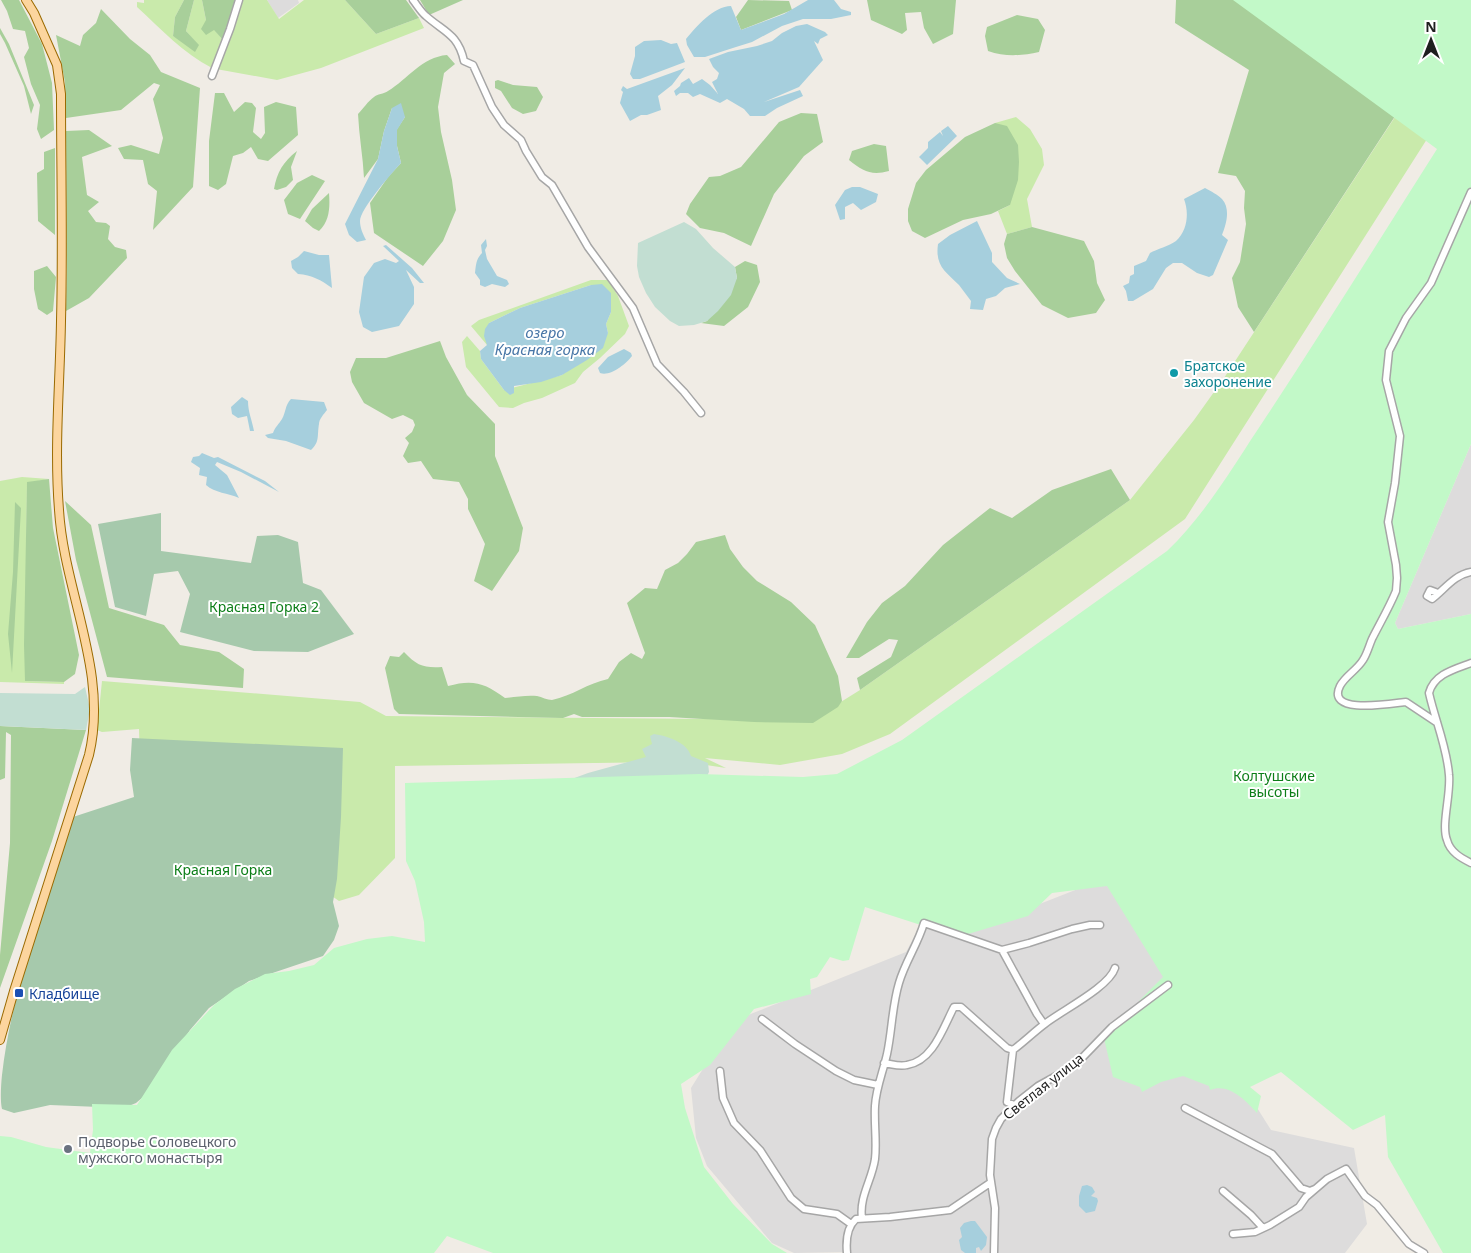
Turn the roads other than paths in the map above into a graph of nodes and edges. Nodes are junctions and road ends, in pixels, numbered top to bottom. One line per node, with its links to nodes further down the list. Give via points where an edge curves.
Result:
1 (26, 0): 18 (main road, via 57,65 61,94 57,484 59,512 92,679 95,717 89,755)
2 (239, 0): 4 (street)
3 (413, 0): 6 (street, via 425,16 451,35 462,51 464,61 474,65 504,126 521,140 588,247 633,308 657,364)
4 (212, 76)
5 (1471, 192): 10 (street, via 1432,284 1406,318 1390,351 1386,380 1400,436 1388,522 1396,566 1396,591 1363,660 1338,691 1344,702 1354,706 1406,702)
6 (701, 413)
7 (1471, 572): 8 (street, via 1463,573)
8 (1438, 593)
9 (1471, 663): 10 (street, via 1449,671 1433,683 1429,693)
10 (1436, 722): 11 (street, via 1449,774 1446,840 1455,853)
11 (1471, 863)
12 (1100, 925): 13 (street, via 1072,929)
13 (1002, 950): 17 (street); 20 (street, via 924,923 899,984)
14 (1115, 968): 17 (street, via 1100,987)
15 (1168, 985): 23 (street, Светлая улица, via 1112,1027 1065,1071)
16 (762, 1019): 22 (street, via 836,1071 854,1080)
17 (1044, 1024): 19 (street)
18 (0, 1040)
19 (1013, 1050): 20 (street, via 961,1007 954,1007 929,1055 907,1065); 23 (street, via 1007,1102)
20 (884, 1063): 22 (street)
21 (720, 1071): 29 (street, via 723,1098 734,1123 760,1150 791,1198 804,1209 837,1214)
22 (878, 1085): 28 (street, via 876,1146 862,1202)
23 (1014, 1105): 25 (street, Светлая улица, via 996,1128 991,1148)
24 (1185, 1108): 26 (street, via 1272,1154 1300,1188)
25 (990, 1183): 28 (street, via 950,1210); 33 (street, Светлая улица, via 995,1208)
26 (1315, 1189): 30 (street, via 1299,1207); 34 (street, via 1346,1169 1365,1196 1409,1244)
27 (1223, 1191): 30 (street)
28 (862, 1218): 29 (street)
29 (851, 1224): 32 (street)
30 (1263, 1228): 31 (street)
31 (1233, 1234)
32 (847, 1253)
33 (994, 1253)
34 (1424, 1253)

